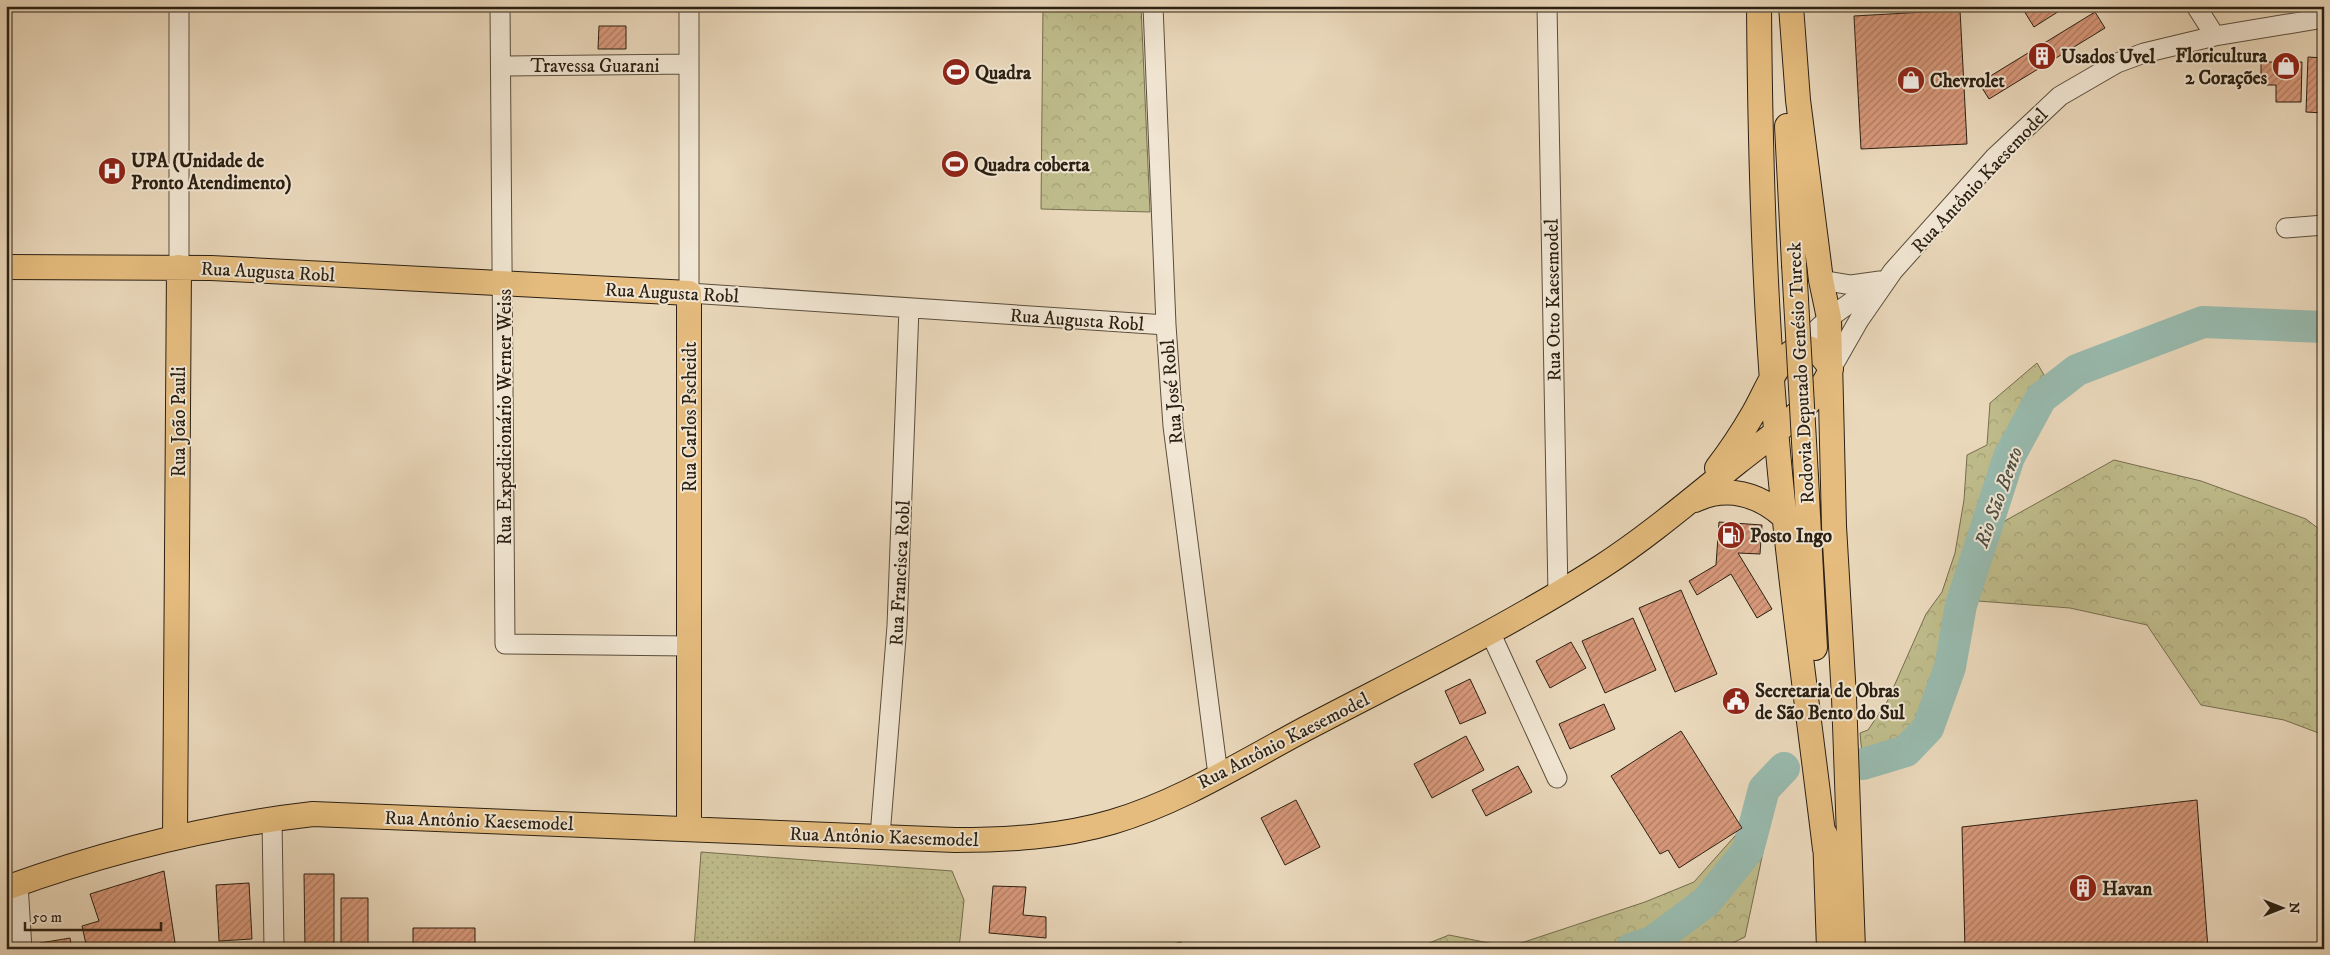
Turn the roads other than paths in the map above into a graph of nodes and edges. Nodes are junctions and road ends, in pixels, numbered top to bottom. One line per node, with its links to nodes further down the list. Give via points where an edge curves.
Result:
1 (179, 6): 17 (street, Rua João Pauli)
2 (500, 6): 13 (street, Rua Expedicionário Werner Weiss)
3 (690, 6): 12 (street, Rua Carlos Pscheidt)
4 (1153, 6): 24 (street, Rua José Robl)
5 (1547, 6): 32 (street, Rua Otto Kaesemodel)
6 (1759, 6): 27 (main road)
7 (1781, 6): 41 (main road, Rodovia Deputado Genésio Tureck, bridge)
8 (1791, 6): 19 (main road, via 1798,100)
9 (2196, 6): 11 (street)
10 (2324, 18): 11 (street, Rua Antônio Kaesemodel)
11 (2215, 36): 18 (street, Rua Antônio Kaesemodel, via 2117,63 2060,96 2000,153)
12 (690, 64): 13 (street, Travessa Guarani); 21 (street, Rua Carlos Pscheidt)
13 (501, 66): 20 (street, Rua Expedicionário Werner Weiss)
14 (2324, 225): 15 (street)
15 (2286, 228)
16 (6, 267): 17 (main road, Rua Augusta Robl)
17 (179, 268): 20 (main road, Rua Augusta Robl); 40 (main road, Rua João Pauli)
18 (1887, 276): 19 (street, via 1851,285); 23 (street, Rua Antônio Kaesemodel); 26 (street, Rua Antônio Kaesemodel)
19 (1821, 280): 23 (main road)
20 (503, 283): 21 (main road, Rua Augusta Robl); 34 (street, Rua Expedicionário Werner Weiss, via 505,644)
21 (689, 293): 22 (street, Rua Augusta Robl); 34 (main road, Rua Carlos Pscheidt)
22 (909, 308): 24 (street, Rua Augusta Robl); 39 (street, Rua Francisca Robl, via 898,599)
23 (1829, 318): 25 (street, Rua Antônio Kaesemodel); 26 (main road)
24 (1166, 325): 35 (street, Rua José Robl, via 1173,426)
25 (1796, 349): 26 (main road, via 1817,352); 27 (main road, Rua Antônio Kaesemodel, via 1780,362)
26 (1831, 369): 28 (main road, Rua Antônio Kaesemodel, via 1819,391); 46 (main road, via 1833,506)
27 (1772, 380): 28 (main road, via 1788,403); 29 (main road); 30 (main road, Rua Antônio Kaesemodel, via 1734,445)
28 (1801, 408): 29 (main road, Rua Antônio Kaesemodel)
29 (1776, 432): 30 (main road, Rua Antônio Kaesemodel); 31 (main road)
30 (1687, 504): 31 (main road, via 1703,496 1738,493 1763,501); 32 (main road, Rua Antônio Kaesemodel, via 1626,550)
31 (1784, 517): 41 (main road)
32 (1558, 594): 33 (main road, Rua Antônio Kaesemodel)
33 (1490, 632): 35 (main road, Rua Antônio Kaesemodel); 36 (street)
34 (688, 646): 38 (main road, Rua Carlos Pscheidt)
35 (1218, 774): 39 (main road, Rua Antônio Kaesemodel, via 1154,807 1071,831 995,840)
36 (1557, 778)
37 (272, 819): 38 (main road, Rua Antônio Kaesemodel, via 312,814); 40 (main road, Rua Antônio Kaesemodel); 44 (street)
38 (689, 829): 39 (main road, Rua Antônio Kaesemodel)
39 (880, 836)
40 (175, 837): 42 (main road, Rua Antônio Kaesemodel, via 100,856)
41 (1825, 849): 45 (main road, Rodovia Deputado Genésio Tureck)
42 (12, 886): 43 (street)
43 (22, 949)
44 (274, 949)
45 (1828, 949)
46 (1853, 949)

